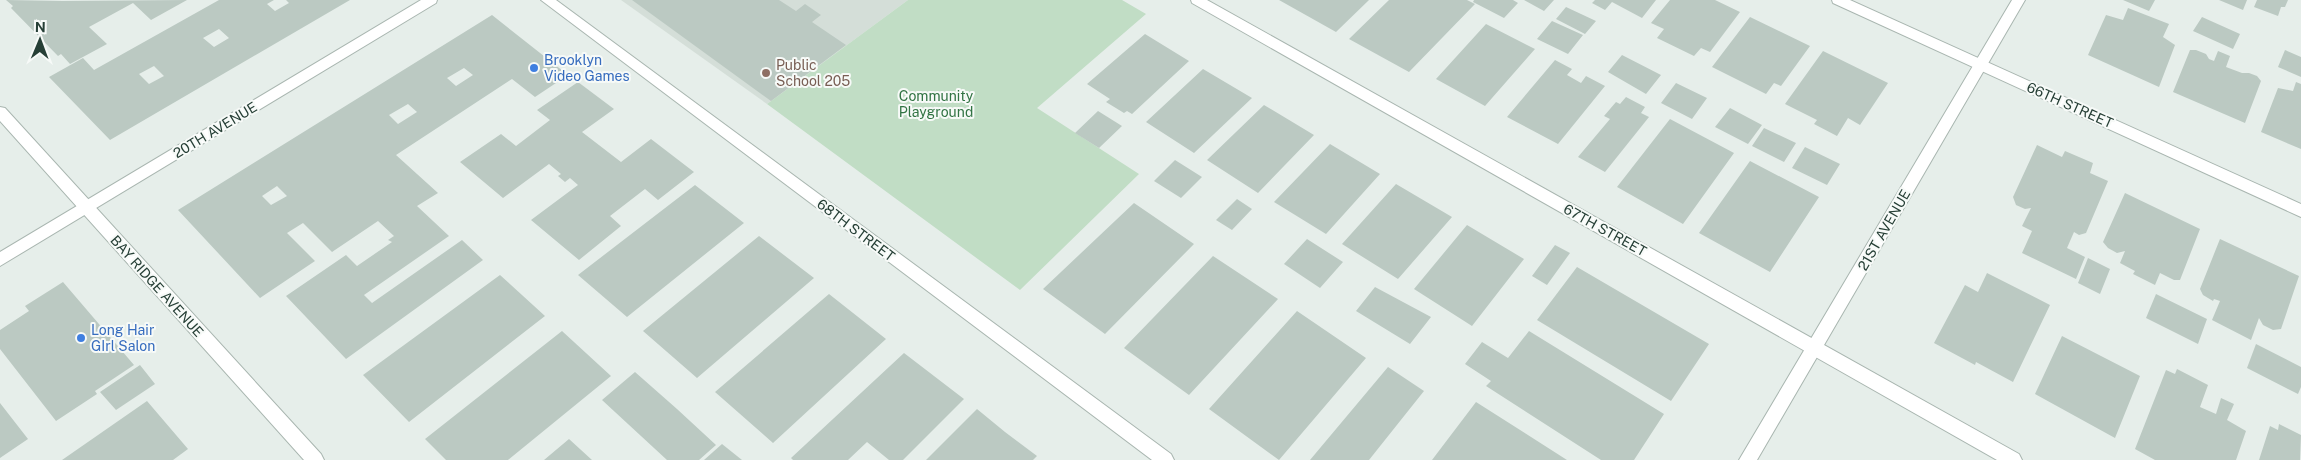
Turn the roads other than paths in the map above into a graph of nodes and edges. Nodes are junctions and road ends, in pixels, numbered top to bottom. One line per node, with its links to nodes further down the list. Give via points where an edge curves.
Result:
1 (431, 0): 8 (street, 20TH AVENUE)
2 (546, 0): 13 (street, 68TH STREET)
3 (1197, 0): 11 (street, 67TH STREET)
4 (1838, 0): 6 (street, 66TH STREET)
5 (2019, 0): 6 (street, 21ST AVENUE)
6 (1981, 65): 9 (street, 66TH STREET); 11 (street, 21ST AVENUE)
7 (0, 112): 8 (street, BAY RIDGE AVENUE)
8 (86, 208): 10 (street, 20TH AVENUE); 12 (street, BAY RIDGE AVENUE)
9 (2301, 210)
10 (0, 260)
11 (1815, 348): 14 (street, 21ST AVENUE); 15 (street, 67TH STREET)
12 (315, 460)
13 (1166, 460)
14 (1748, 460)
15 (2013, 460)

